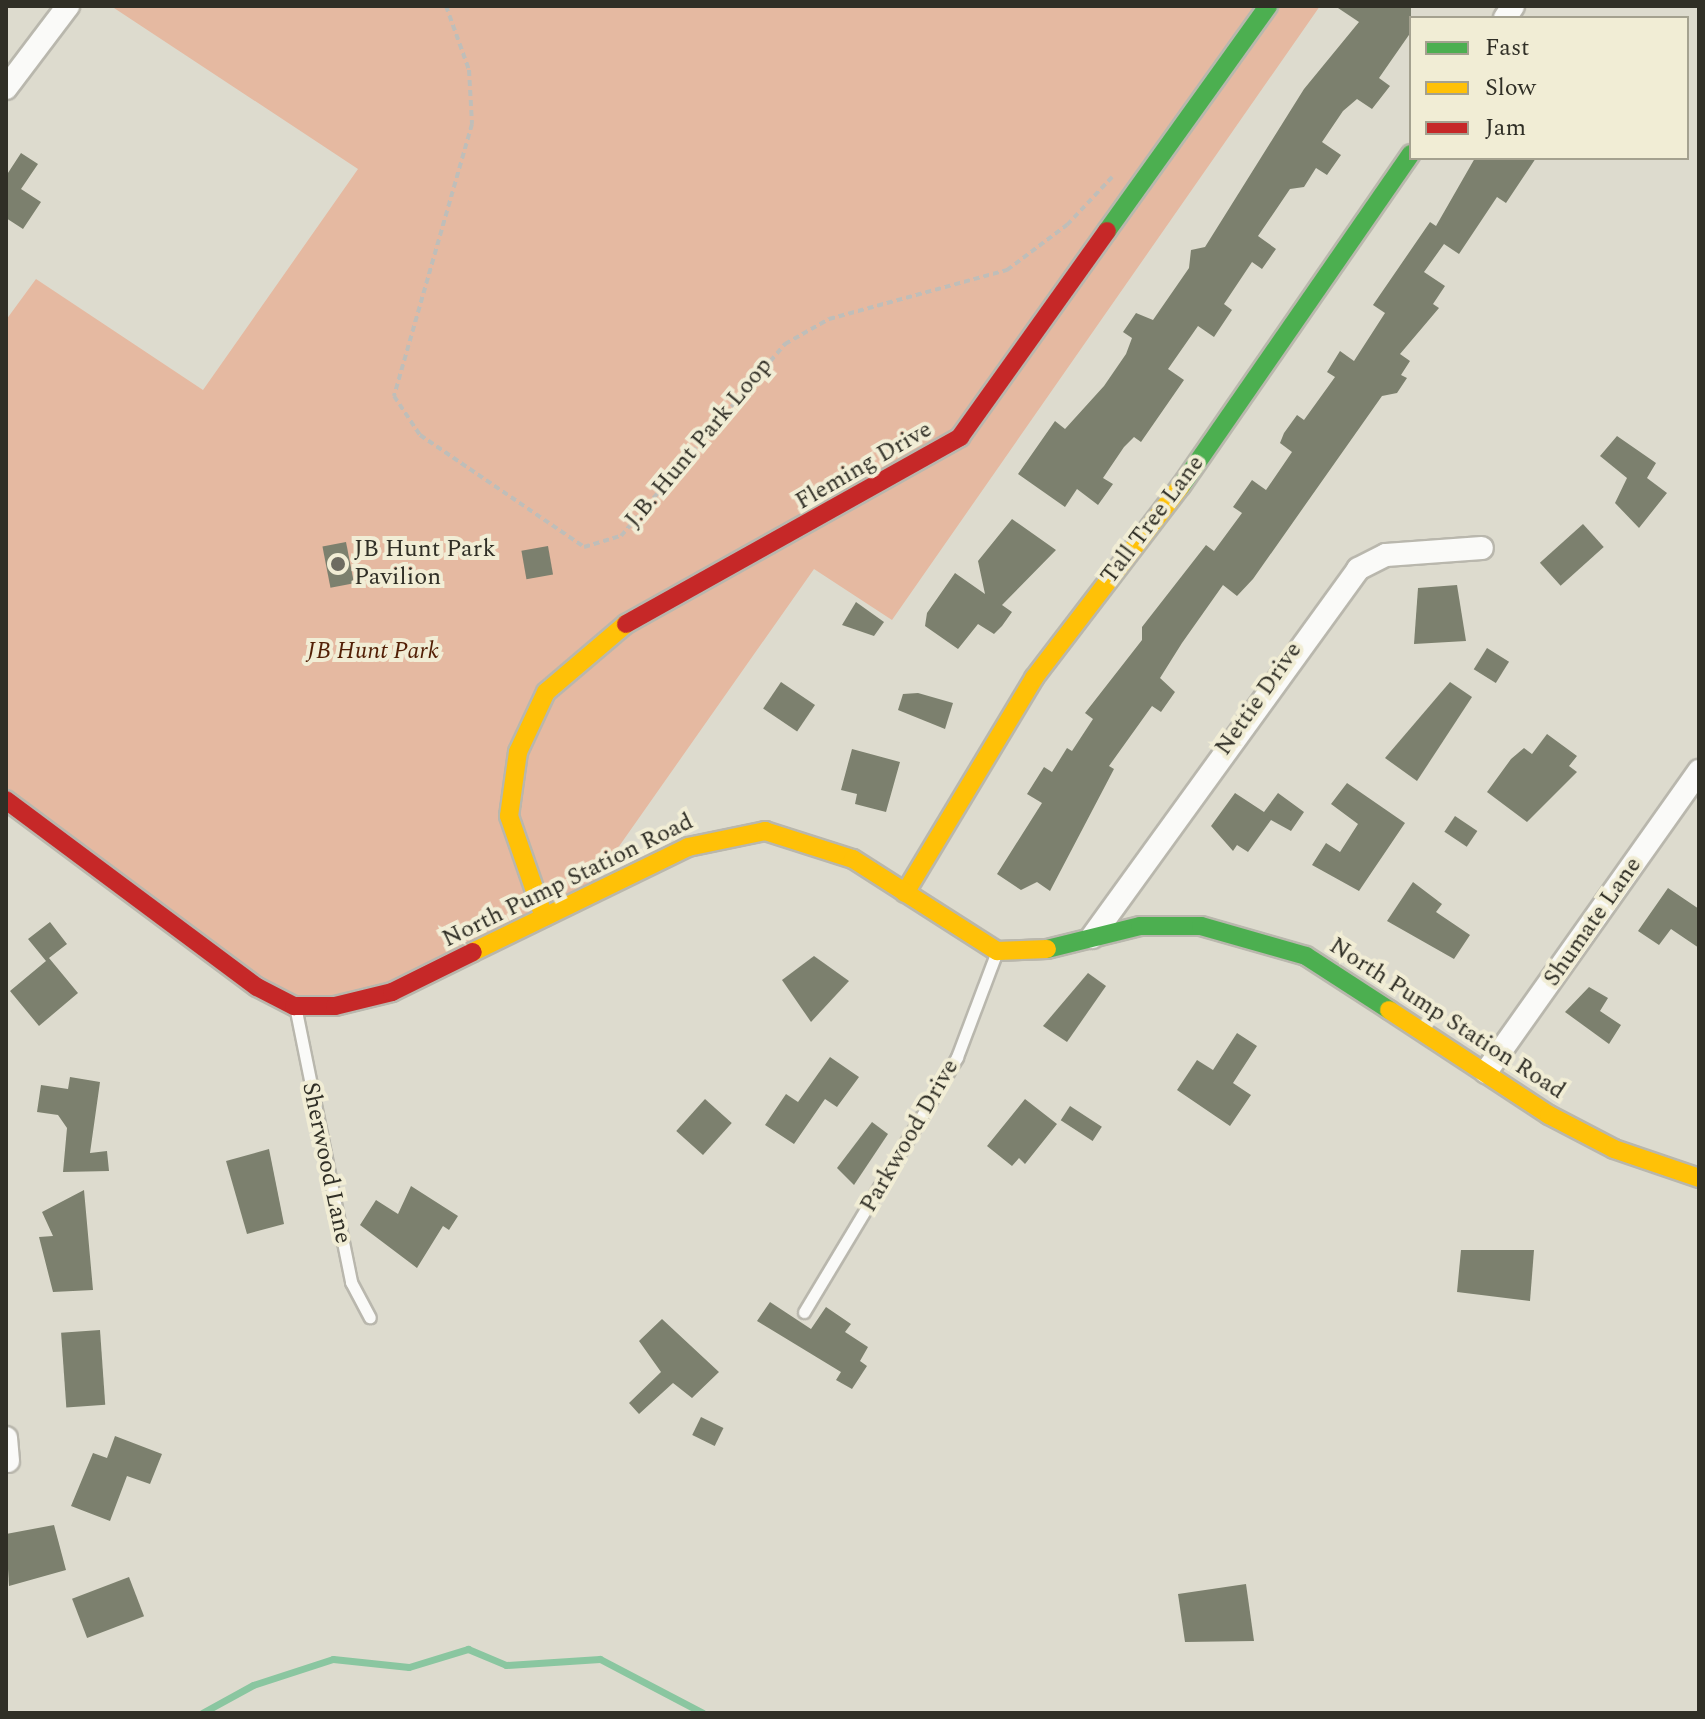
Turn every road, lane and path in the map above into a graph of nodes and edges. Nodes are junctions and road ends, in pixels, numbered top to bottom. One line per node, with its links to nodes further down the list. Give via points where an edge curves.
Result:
1 (68, 6): 4 (street)
2 (446, 6): 6 (path, J.B. Hunt Park Loop, via 469,70 472,124 394,396 420,435 584,547 621,536 785,344 829,319 1007,270 1067,225)
3 (1268, 6): 11 (street, Fleming Drive, via 960,437 629,622 588,649 546,692 518,752 509,816)
4 (6, 88)
5 (1409, 157): 10 (street, Tall Tree Lane, via 1152,527 1034,678)
6 (1122, 166)
7 (1482, 548): 12 (street, Nettie Drive, via 1386,555 1358,569)
8 (1699, 771): 15 (street, Shumate Lane)
9 (6, 800): 14 (street, North Pump Station Road, via 257,987)
10 (905, 893): 11 (street, North Pump Station Road, via 811,840 765,831 688,847); 13 (street, North Pump Station Road)
11 (544, 917): 14 (street, North Pump Station Road, via 392,992 335,1006)
12 (1092, 937): 13 (street, North Pump Station Road, via 1040,951); 15 (street, North Pump Station Road, via 1155,926 1259,939 1358,985)
13 (997, 951): 17 (lane, Parkwood Drive, via 957,1057)
14 (294, 1006): 18 (lane, Sherwood Lane, via 351,1282)
15 (1486, 1072): 16 (street, North Pump Station Road, via 1614,1149)
16 (1699, 1178)
17 (804, 1312)
18 (370, 1317)
19 (6, 1438): 20 (street)
20 (8, 1461)
21 (384, 1713): 22 (path)
22 (478, 1713)

